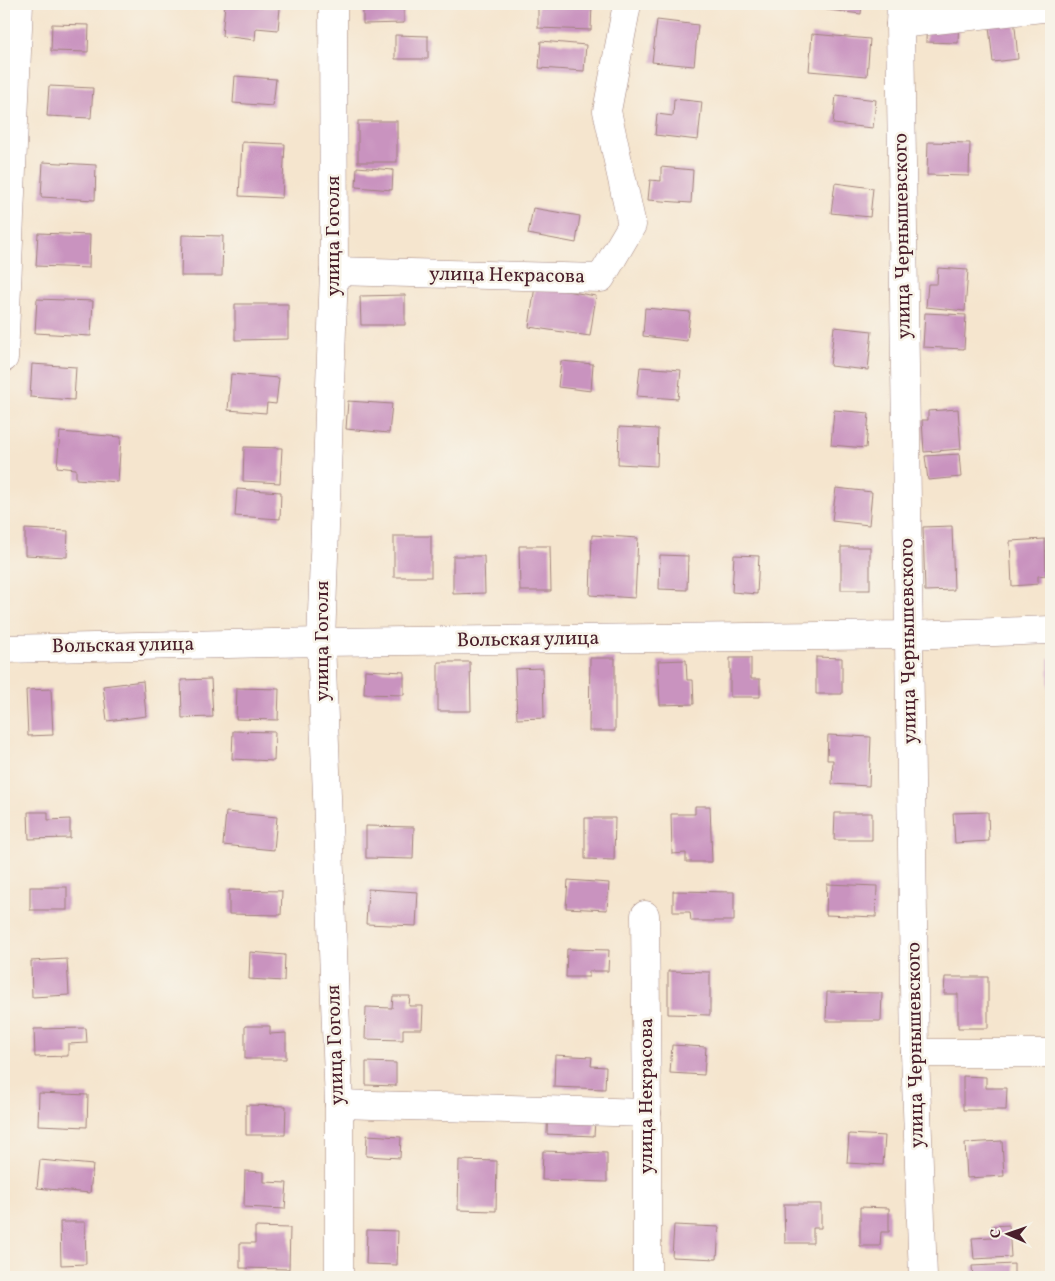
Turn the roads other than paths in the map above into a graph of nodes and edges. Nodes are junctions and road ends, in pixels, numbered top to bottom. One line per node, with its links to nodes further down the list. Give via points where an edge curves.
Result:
1 (19, 4): 7 (street)
2 (333, 4): 6 (street, улица Гоголя)
3 (627, 4): 6 (street, улица Некрасова, via 607,111 632,225 601,278)
4 (1051, 7): 5 (street)
5 (901, 14): 9 (street, улица Чернышевского)
6 (334, 271): 10 (street, улица Гоголя)
7 (4, 358)
8 (1051, 630): 9 (street, Вольская улица)
9 (908, 635): 10 (street, Вольская улица); 13 (street, улица Чернышевского)
10 (321, 642): 11 (street, Вольская улица); 15 (street, улица Гоголя)
11 (4, 649)
12 (645, 915): 16 (street, улица Некрасова)
13 (915, 1053): 14 (street); 19 (street, улица Чернышевского)
14 (1051, 1053)
15 (339, 1104): 16 (street); 17 (street, улица Гоголя)
16 (647, 1113): 18 (street, улица Некрасова)
17 (339, 1277)
18 (647, 1277)
19 (923, 1277)

